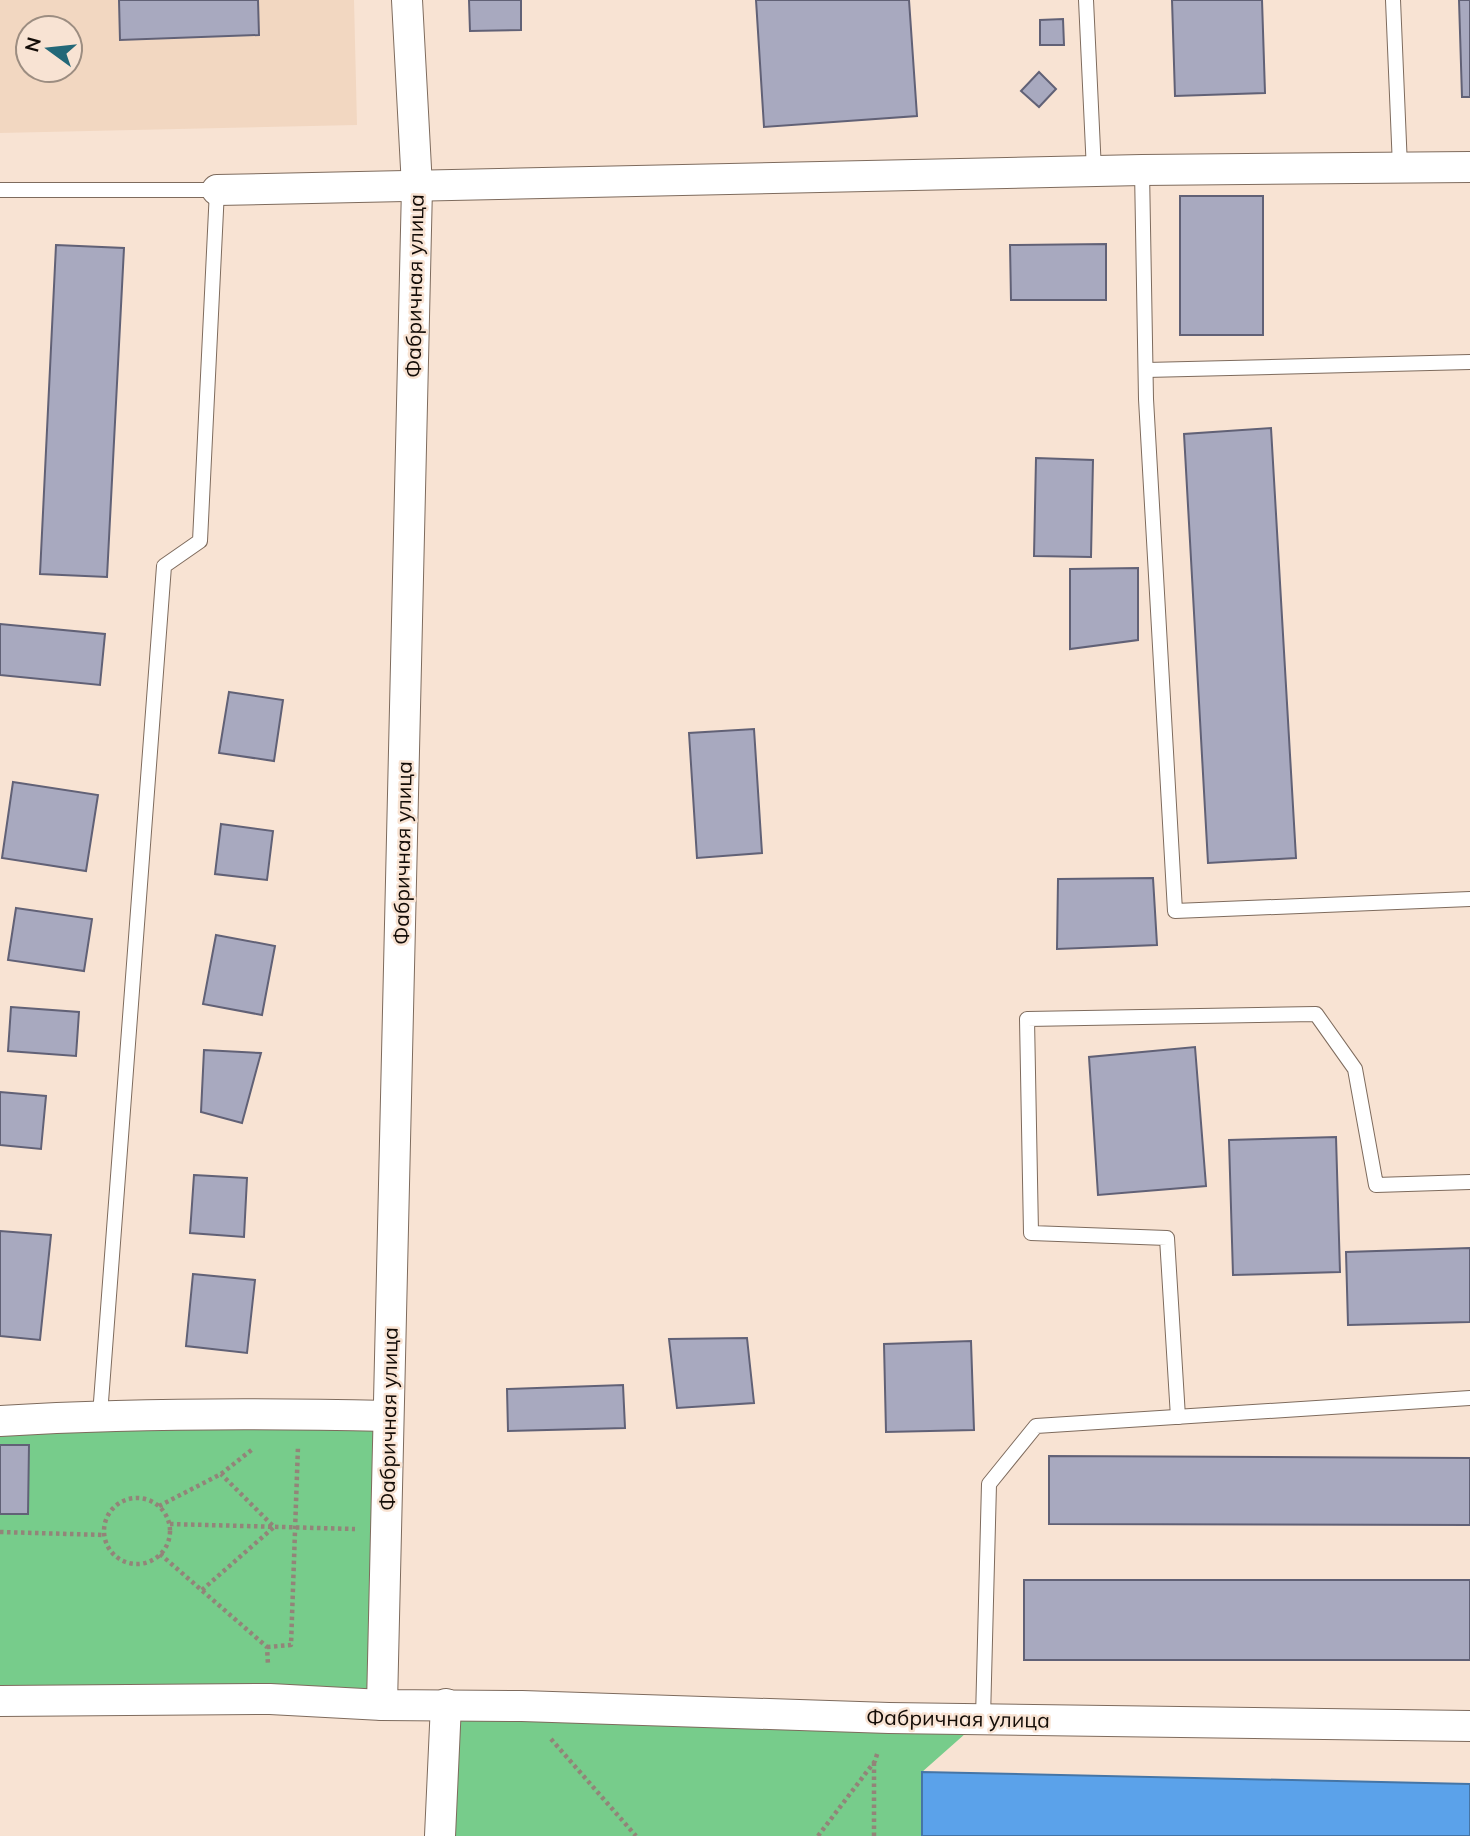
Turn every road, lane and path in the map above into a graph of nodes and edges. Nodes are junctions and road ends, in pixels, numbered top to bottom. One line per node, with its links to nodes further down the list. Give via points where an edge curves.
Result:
1 (407, 0): 8 (street, Фабричная улица)
2 (1086, 0): 7 (lane)
3 (1393, 0): 4 (lane)
4 (1400, 167): 5 (street); 6 (street)
5 (1470, 167)
6 (1142, 170): 7 (street); 12 (lane)
7 (1094, 171): 8 (street)
8 (417, 187): 10 (street); 18 (street, Фабричная улица)
9 (0, 190): 10 (lane)
10 (217, 190): 17 (lane, via 201,541 164,566)
11 (1470, 362): 12 (lane)
12 (1146, 370): 13 (lane, via 1175,911)
13 (1470, 899)
14 (1470, 1182): 19 (lane, via 1376,1185 1354,1069 1316,1014 1027,1019 1031,1233 1167,1238)
15 (1470, 1398): 19 (lane)
16 (299, 1413): 17 (street); 18 (street); 21 (path); 25 (path)
17 (100, 1415): 20 (street)
18 (388, 1416): 26 (street, Фабричная улица)
19 (1178, 1417): 38 (lane, via 1036,1426 989,1484)
20 (0, 1421)
21 (221, 1474): 22 (path); 24 (path)
22 (159, 1506): 23 (path); 28 (path, via 140,1498 120,1503 107,1519)
23 (170, 1524): 24 (path); 29 (path, via 167,1546)
24 (274, 1527): 25 (path); 30 (path)
25 (295, 1527): 26 (path); 31 (path, via 291,1645)
26 (386, 1530): 35 (street, Фабричная улица)
27 (0, 1532): 28 (path)
28 (105, 1535): 29 (path, via 111,1550 129,1563 151,1561)
29 (160, 1555): 30 (path)
30 (202, 1590): 31 (path)
31 (267, 1647): 32 (path)
32 (270, 1699): 33 (street, Фабричная улица); 35 (street, Фабричная улица)
33 (0, 1701)
34 (446, 1704): 35 (street, Фабричная улица); 36 (street, Фабричная улица); 41 (street)
35 (382, 1705)
36 (522, 1706): 37 (street, Фабричная улица); 42 (path)
37 (889, 1717): 38 (street, Фабричная улица); 40 (path)
38 (983, 1718): 39 (street, Фабричная улица)
39 (1470, 1726)
40 (874, 1761): 43 (path); 44 (path)
41 (440, 1836)
42 (636, 1836)
43 (818, 1836)
44 (874, 1836)

